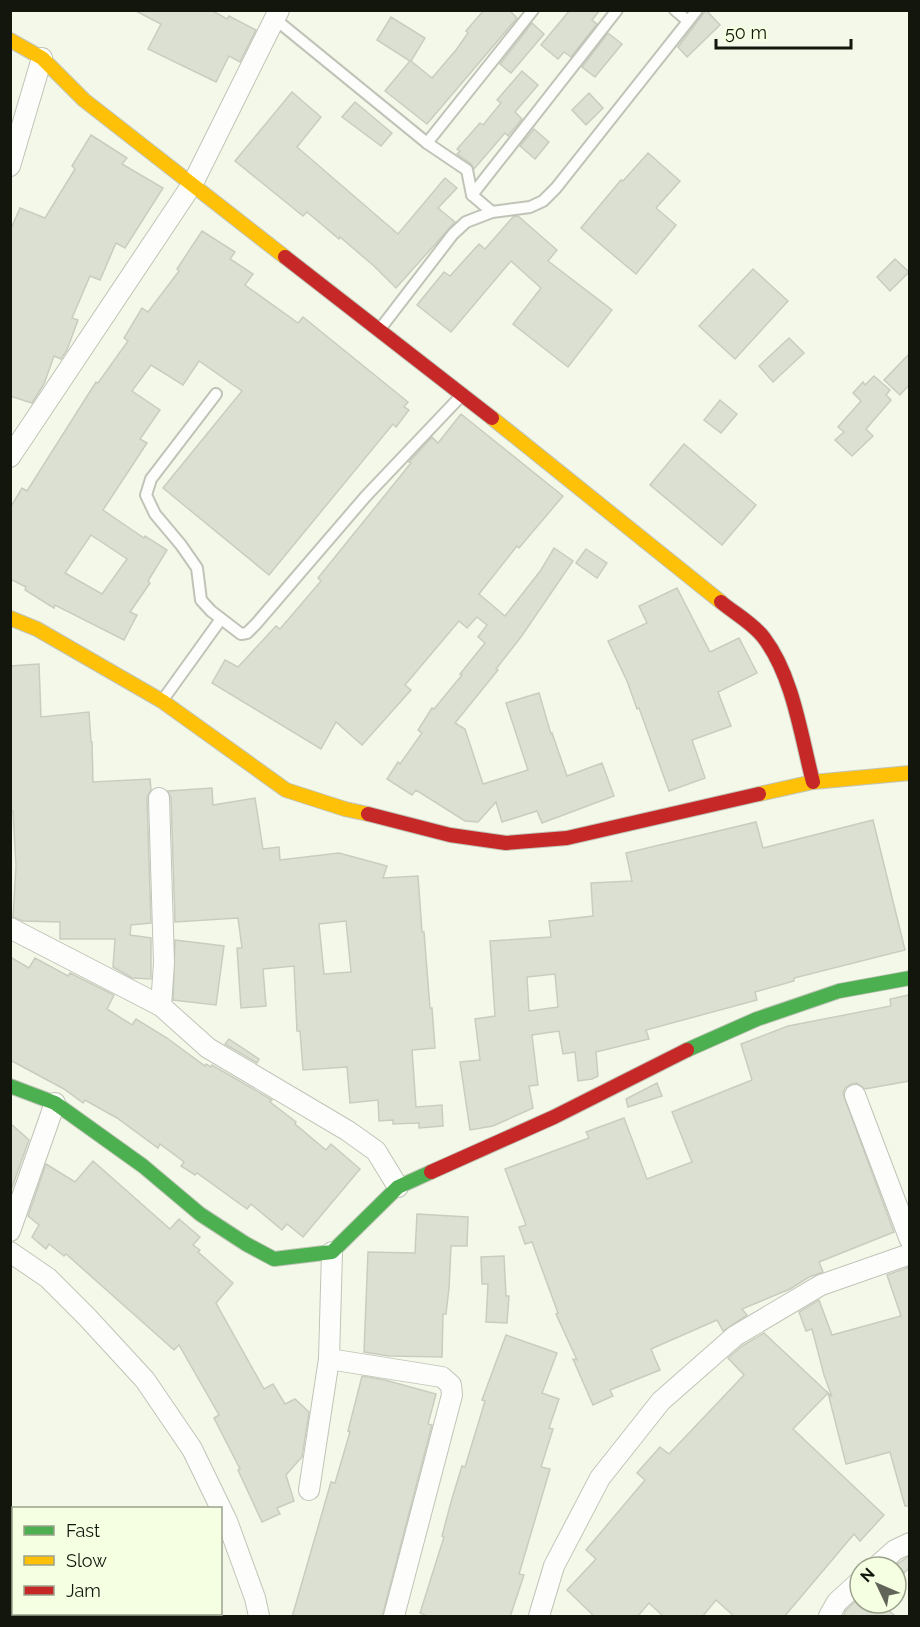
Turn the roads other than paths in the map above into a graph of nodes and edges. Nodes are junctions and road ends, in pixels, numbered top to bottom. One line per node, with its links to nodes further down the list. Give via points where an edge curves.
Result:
1 (533, 10): 9 (lane)
2 (617, 10): 12 (lane)
3 (675, 10): 6 (lane)
4 (697, 10): 6 (lane)
5 (277, 15): 9 (lane); 11 (street)
6 (688, 21): 13 (lane, via 543,201 530,207)
7 (10, 40): 8 (street)
8 (42, 58): 10 (street); 11 (street, via 84,100)
9 (427, 143): 12 (lane, via 468,170)
10 (10, 166)
11 (193, 183): 14 (street); 17 (street)
12 (472, 195): 13 (lane)
13 (492, 212): 14 (lane, via 466,222 453,234)
14 (380, 330): 16 (street)
15 (216, 394): 19 (lane, via 152,479 146,495 155,514 197,568 201,600)
16 (462, 394): 19 (lane, via 366,496 247,633 241,634); 22 (street, via 763,636 784,676)
17 (10, 457)
18 (10, 618): 20 (street, via 37,629)
19 (221, 620): 20 (lane)
20 (162, 701): 22 (street, via 286,790 450,835 506,843 567,838)
21 (909, 772): 22 (street)
22 (813, 782)
23 (159, 798): 26 (street, via 164,963)
24 (10, 928): 26 (street)
25 (909, 978): 30 (street, via 839,992 757,1018 554,1117)
26 (161, 1006): 30 (street, via 208,1048 376,1151)
27 (10, 1086): 29 (street)
28 (855, 1095): 32 (street)
29 (55, 1103): 31 (street); 34 (street, via 143,1166 200,1214 246,1244 274,1259)
30 (398, 1187): 34 (street)
31 (10, 1231)
32 (909, 1240)
33 (10, 1252): 38 (street, via 48,1278 145,1380 192,1449)
34 (332, 1252): 36 (street)
35 (909, 1254): 45 (street, via 821,1286 735,1336 661,1401 600,1478 554,1566)
36 (329, 1359): 37 (street); 44 (street, via 442,1377 451,1385 452,1395)
37 (309, 1490)
38 (220, 1507)
39 (222, 1511): 43 (street)
40 (909, 1543): 41 (street)
41 (889, 1555)
42 (848, 1592): 46 (street)
43 (259, 1617)
44 (394, 1617)
45 (539, 1617)
46 (829, 1617)

